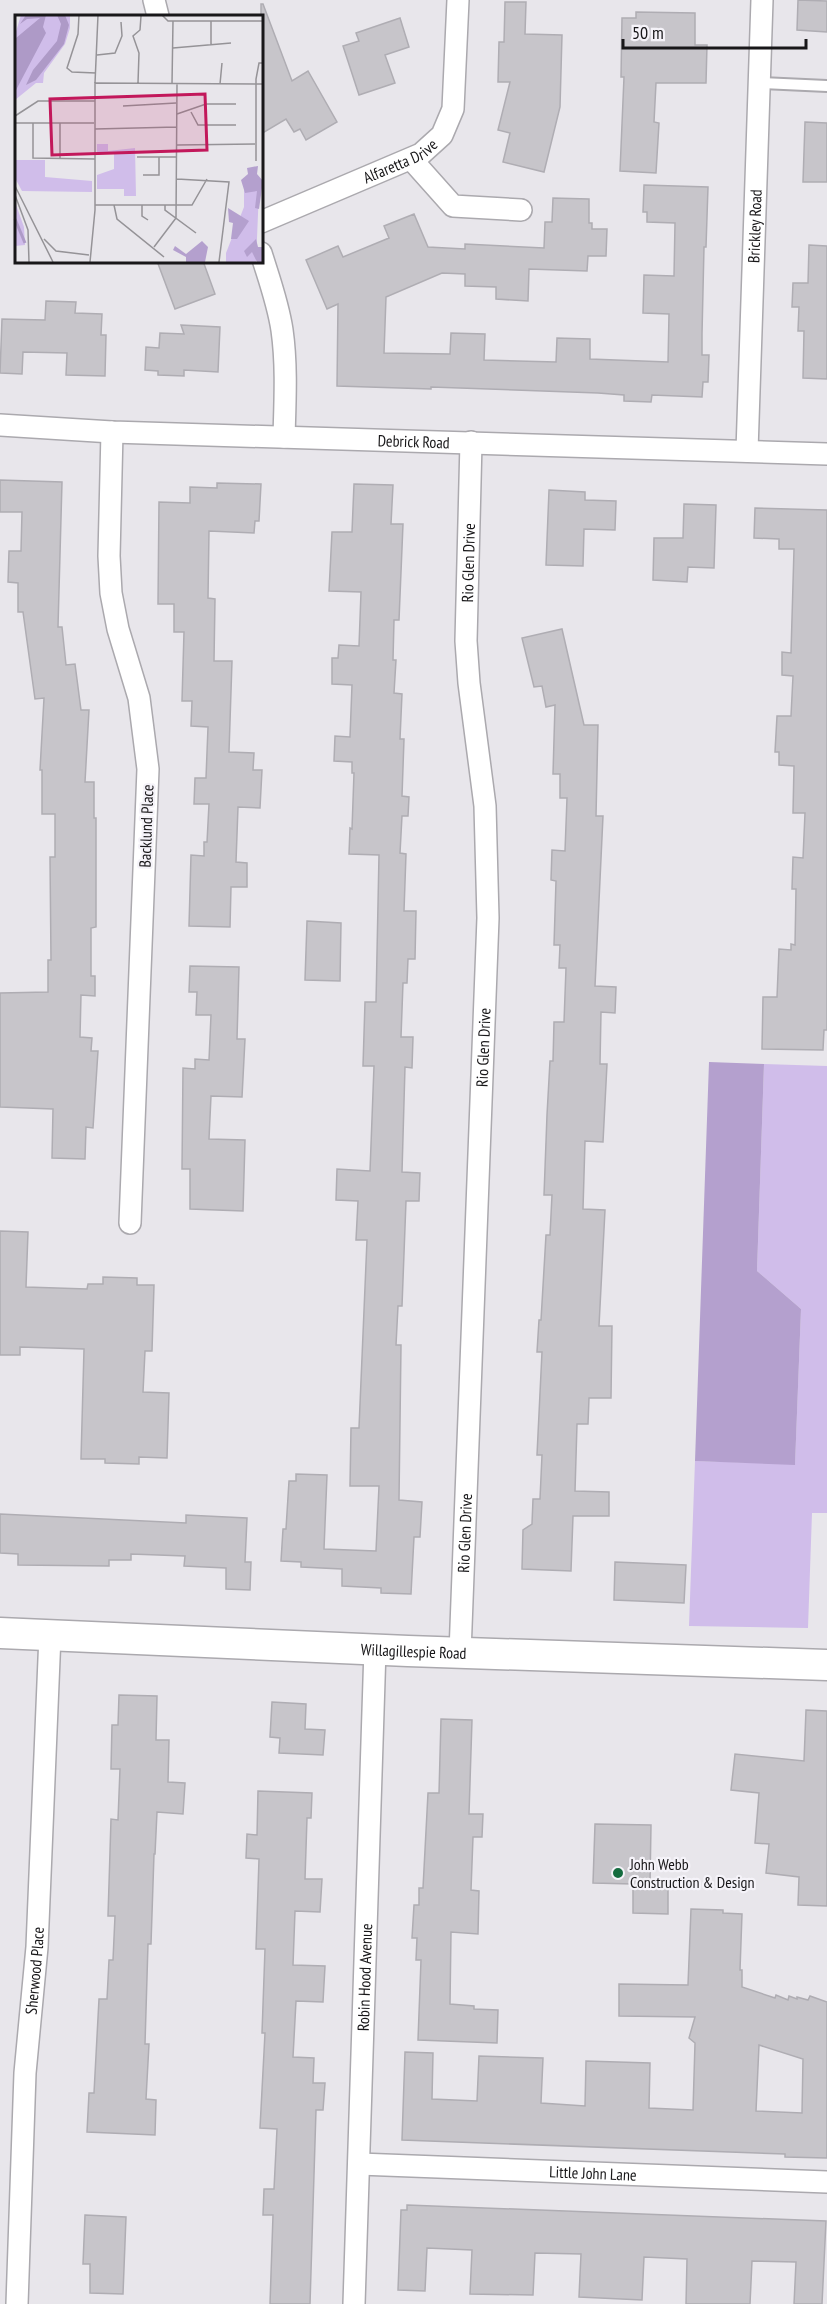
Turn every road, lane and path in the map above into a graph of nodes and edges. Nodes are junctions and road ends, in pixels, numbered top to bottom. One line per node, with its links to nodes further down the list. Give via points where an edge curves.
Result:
1 (154, 0): 4 (street)
2 (458, 0): 7 (street, Alfaretta Drive, via 451,118 436,142)
3 (762, 0): 5 (street, Brickley Road)
4 (158, 15)
5 (759, 82): 6 (lane); 15 (street, Brickley Road)
6 (827, 86)
7 (412, 160): 8 (street, via 453,206); 9 (street, Alfaretta Drive)
8 (521, 210)
9 (262, 222)
10 (262, 256): 13 (street, via 282,333)
11 (0, 426): 12 (street, Debrick Road)
12 (112, 432): 13 (street, Debrick Road); 17 (street, Backlund Place, via 111,593 139,698 148,769)
13 (284, 437): 14 (street, Debrick Road)
14 (471, 442): 15 (street, Debrick Road); 21 (street, Rio Glen Drive, via 466,640 485,806 488,911)
15 (747, 451): 16 (street, Debrick Road)
16 (827, 454)
17 (130, 1223)
18 (0, 1633): 19 (main road, Willagillespie Road)
19 (50, 1635): 20 (main road, Willagillespie Road); 25 (street, Sherwood Place, via 38,1947 25,2073)
20 (375, 1649): 21 (main road, Willagillespie Road); 23 (street, Robin Hood Avenue)
21 (460, 1653): 22 (main road, Willagillespie Road)
22 (827, 1665)
23 (358, 2164): 24 (street, Little John Lane); 26 (street, Robin Hood Avenue)
24 (827, 2182)
25 (17, 2304)
26 (354, 2304)

